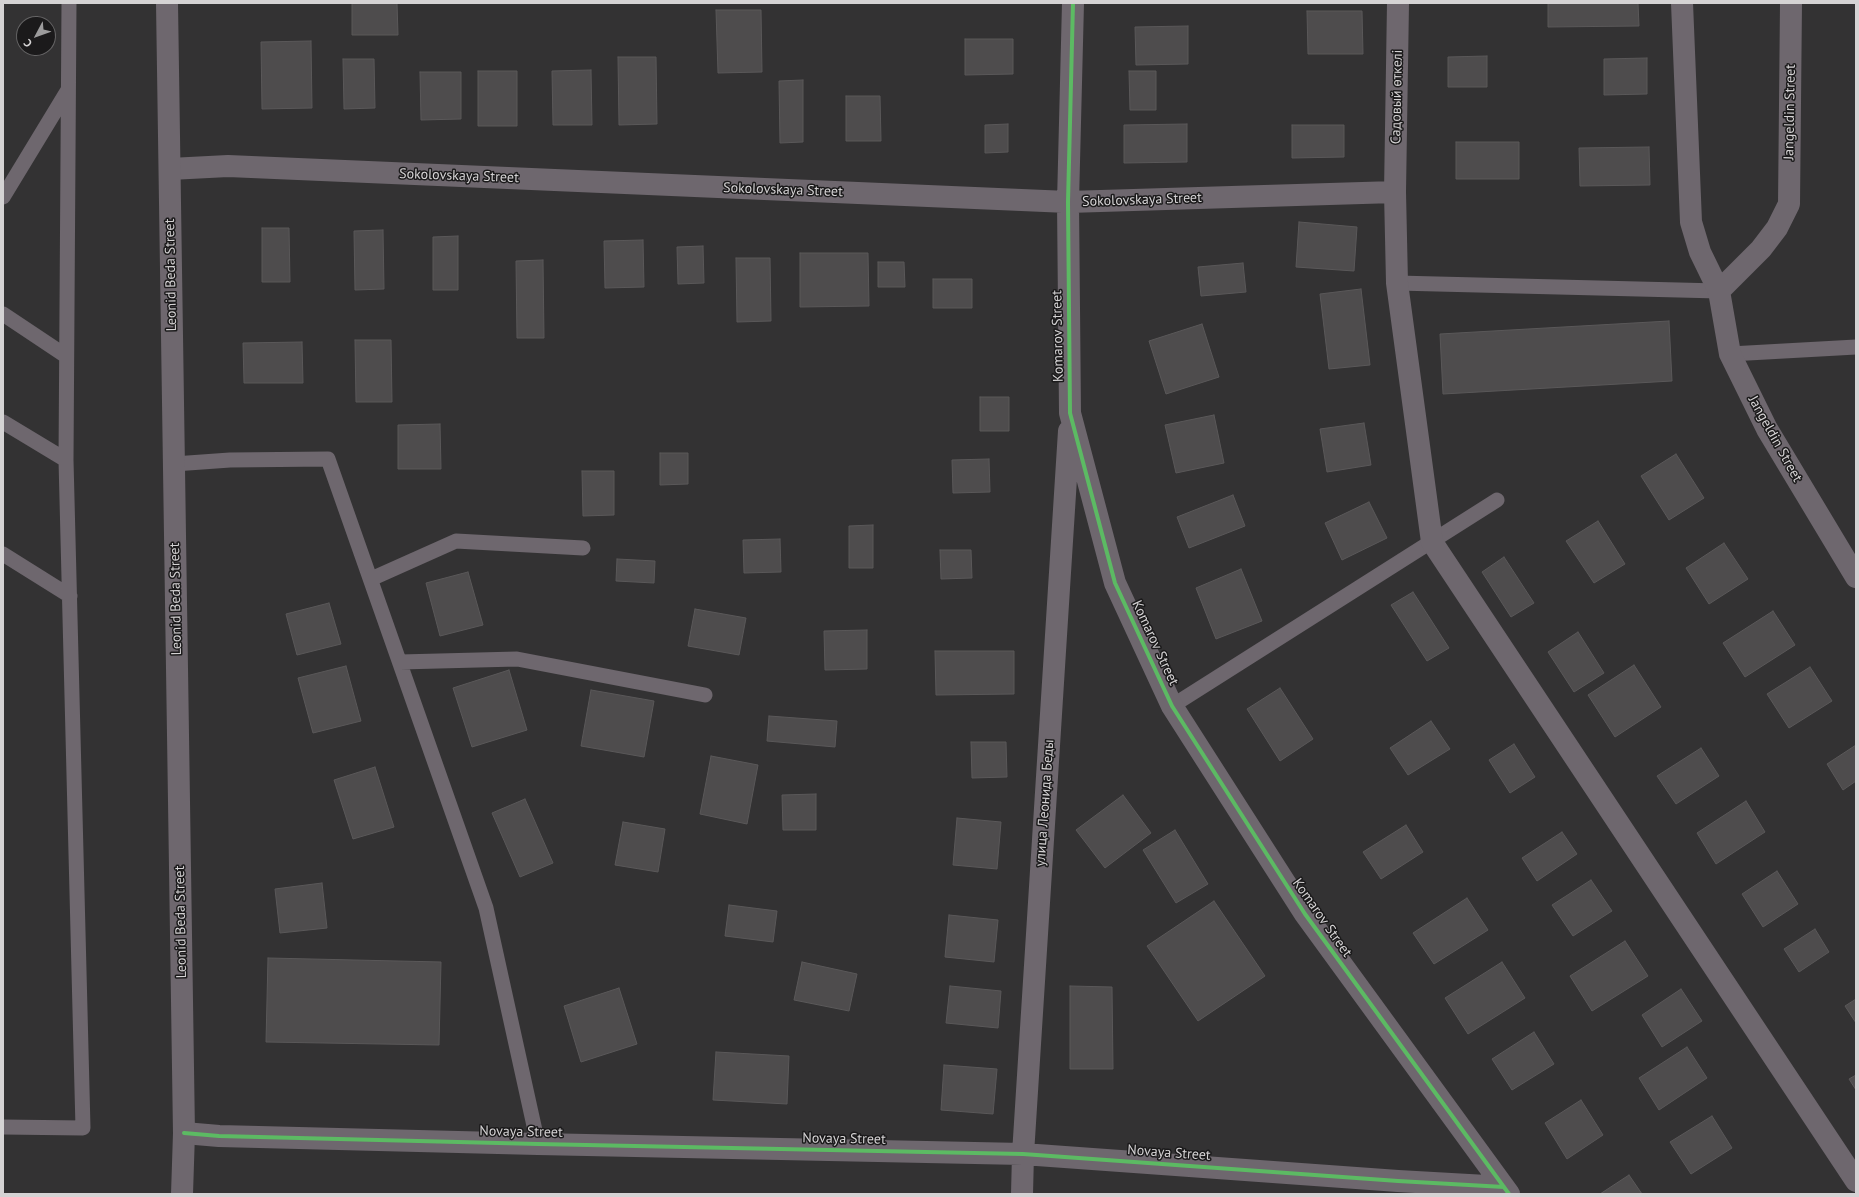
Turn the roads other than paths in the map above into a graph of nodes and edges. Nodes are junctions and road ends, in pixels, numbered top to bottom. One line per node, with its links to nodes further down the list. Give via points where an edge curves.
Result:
1 (69, 3): 7 (lane)
2 (167, 3): 8 (street, Leonid Beda Street)
3 (1073, 3): 11 (street, Komarov Street)
4 (1398, 3): 9 (street, Садовый өткелі)
5 (1682, 3): 13 (street, Jangeldin Street, via 1691,222 1700,252)
6 (1791, 3): 13 (street, Jangeldin Street, via 1789,204 1777,228 1761,249)
7 (68, 90): 10 (lane); 17 (lane)
8 (170, 169): 11 (street, Sokolovskaya Street, via 228,166); 21 (street, Leonid Beda Street)
9 (1396, 192): 11 (street, Sokolovskaya Street); 12 (street, Садовый өткелі)
10 (3, 197)
11 (1068, 202): 18 (street, Komarov Street)
12 (1397, 283): 13 (lane); 23 (street, Садовый өткелі)
13 (1719, 291): 16 (street, Jangeldin Street)
14 (3, 314): 17 (lane)
15 (1856, 347): 16 (lane)
16 (1730, 354): 26 (street, Jangeldin Street, via 1768,429)
17 (66, 356): 20 (lane)
18 (1070, 413): 31 (street, Komarov Street, via 1115,582); 35 (street, улица Леонида Беды)
19 (3, 422): 20 (lane)
20 (66, 460): 28 (lane)
21 (174, 464): 27 (lane, via 230,460 328,459); 33 (street, Leonid Beda Street)
22 (1497, 500): 23 (lane)
23 (1432, 542): 31 (lane); 36 (street)
24 (583, 548): 27 (lane, via 456,541)
25 (3, 554): 28 (lane)
26 (1856, 576)
27 (371, 579): 29 (lane)
28 (70, 596): 32 (lane, via 83,1128)
29 (400, 662): 30 (lane, via 517,659); 34 (lane, via 486,908)
30 (705, 695)
31 (1172, 706): 38 (street, Komarov Street, via 1305,914)
32 (3, 1127)
33 (184, 1133): 34 (street, Novaya Street); 39 (street, Leonid Beda Street)
34 (538, 1144): 35 (street, Novaya Street)
35 (1023, 1154): 37 (street, Novaya Street); 40 (street, улица Леонида Беды)
36 (1856, 1180)
37 (1398, 1188): 38 (street, Novaya Street)
38 (1506, 1190)
39 (182, 1194)
40 (1022, 1194)

